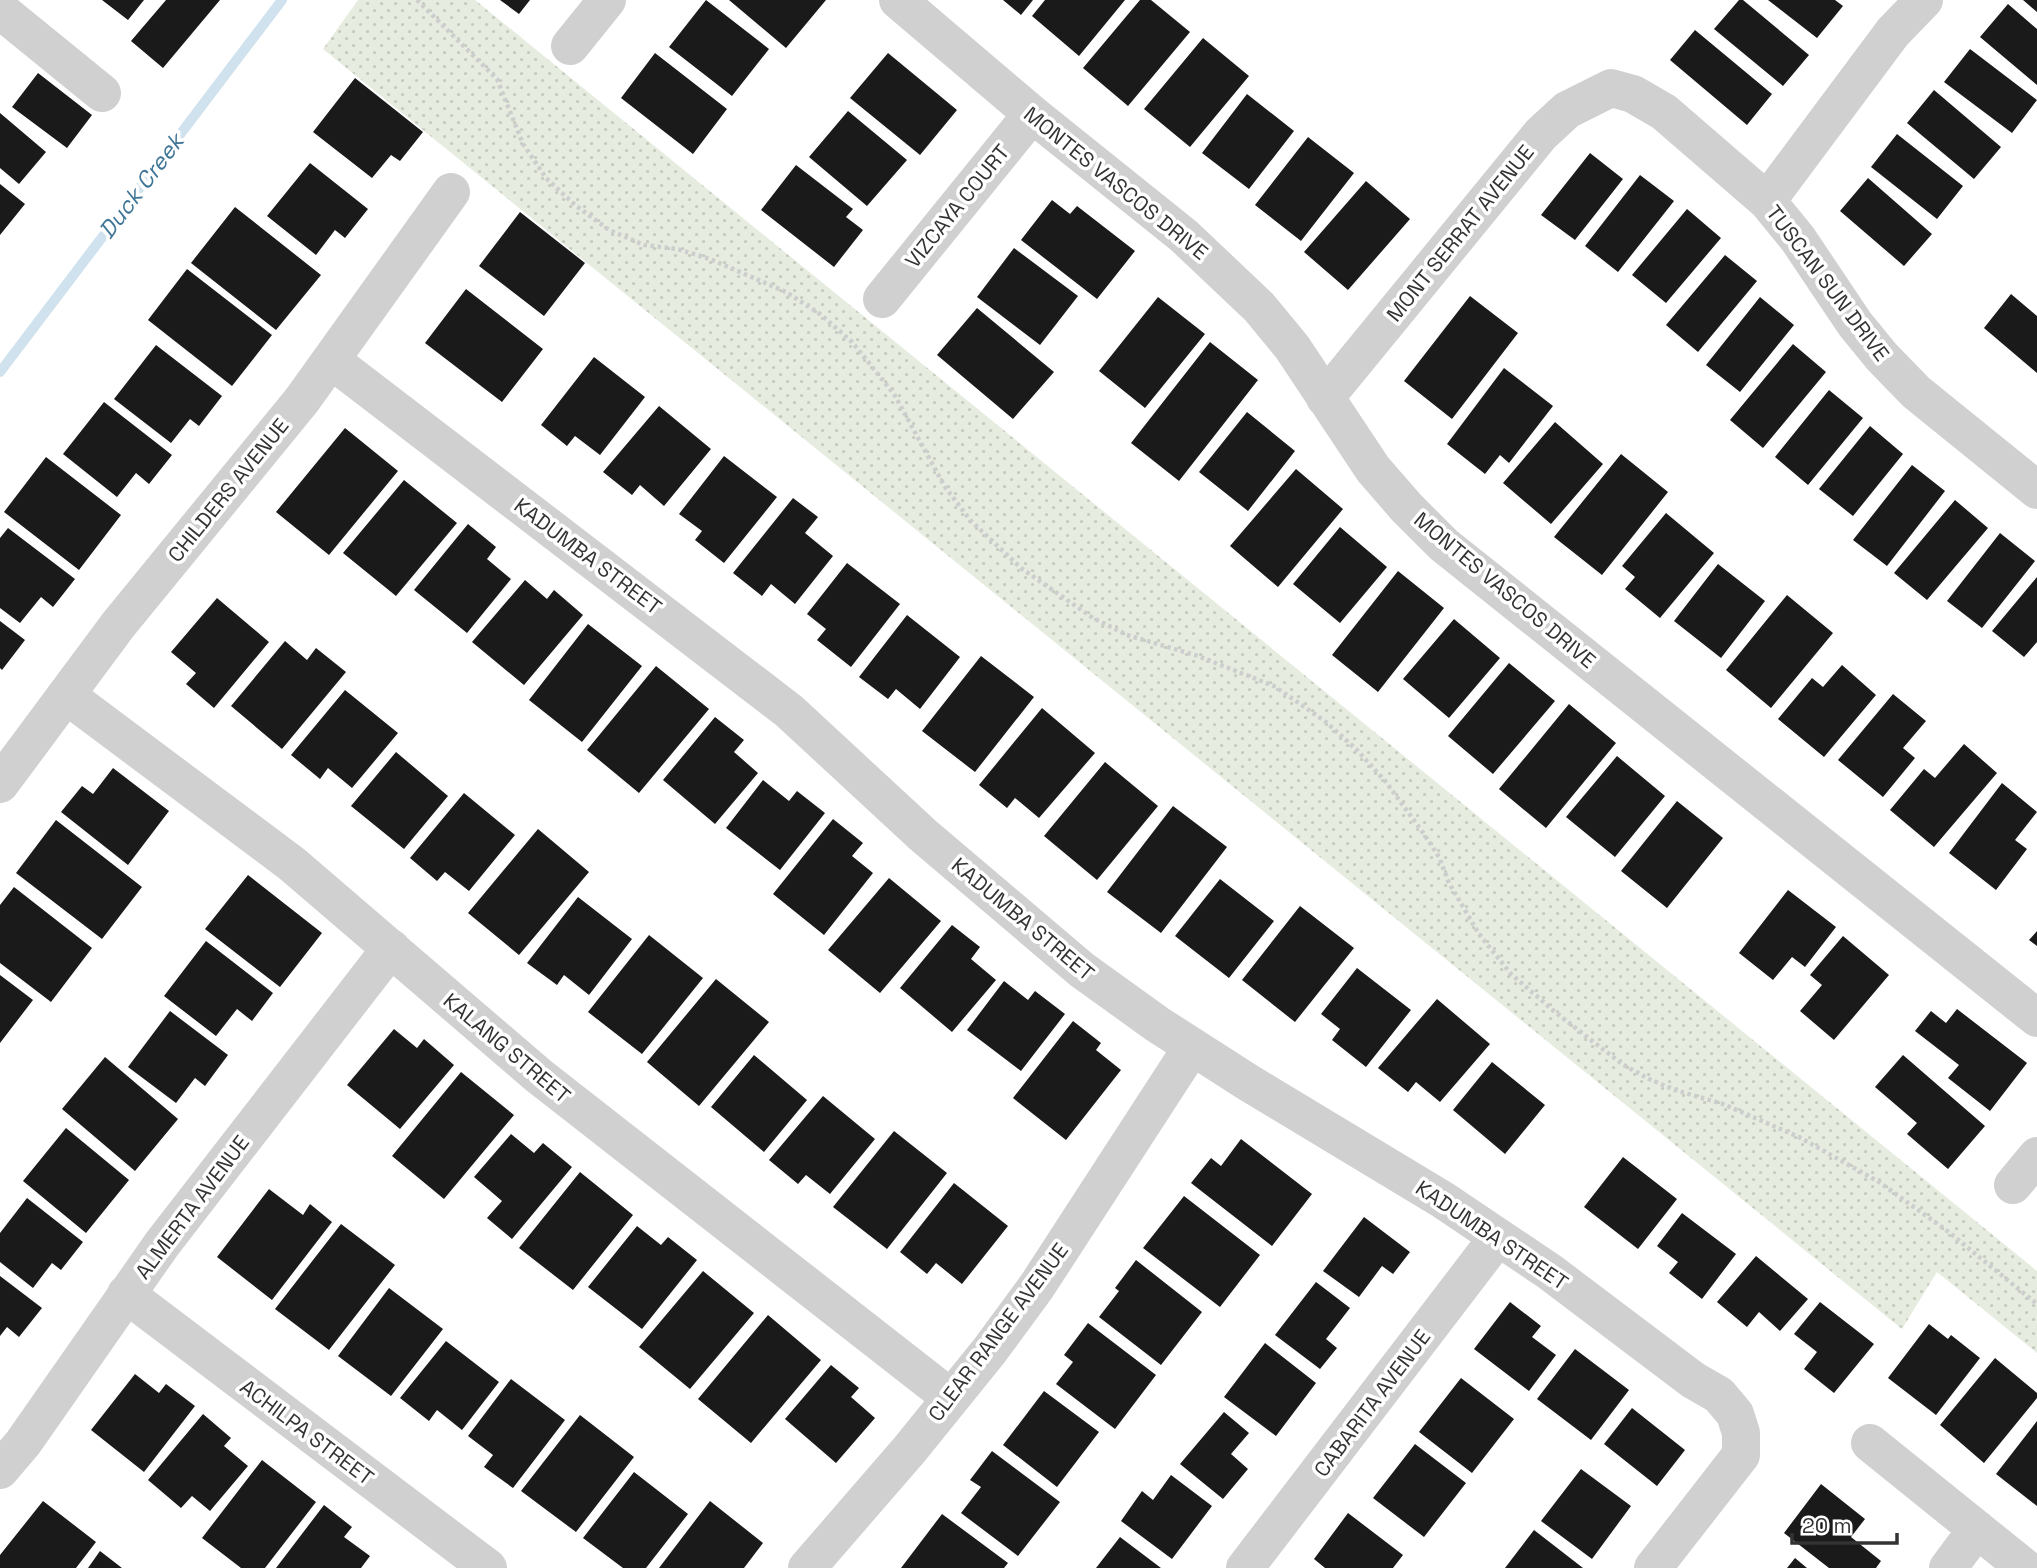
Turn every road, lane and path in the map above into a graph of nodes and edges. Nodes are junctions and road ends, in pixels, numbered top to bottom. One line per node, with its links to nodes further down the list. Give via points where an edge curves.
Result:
1 (417, 0): 25 (path, via 497,79 523,144 546,178 575,205 609,230 644,245 677,248 786,292 852,342 894,394 971,521 1021,568 1093,618 1128,635 1274,685 1326,722 1386,782 1424,834 1495,954 1555,1013 1648,1079 1723,1104 1799,1137 1879,1182)
2 (607, 0): 6 (street)
3 (898, 0): 9 (street, MONTES VASCOS DRIVE)
4 (1924, 0): 11 (street, via 1893,32)
5 (0, 10): 8 (street)
6 (569, 46)
7 (1611, 88): 11 (street, TUSCAN SUN DRIVE, via 1633,93 1664,112); 14 (street, MONT SERRAT AVENUE, via 1567,110 1541,134)
8 (102, 93)
9 (1032, 114): 12 (street, VIZCAYA COURT); 14 (street, MONTES VASCOS DRIVE, via 1224,272 1292,347)
10 (451, 192): 13 (street, CHILDERS AVENUE)
11 (1768, 201): 15 (street, TUSCAN SUN DRIVE, via 1882,357 1916,392)
12 (882, 299)
13 (331, 360): 16 (street, CHILDERS AVENUE); 20 (street, KADUMBA STREET, via 789,711 923,835 1082,970)
14 (1325, 398): 19 (street, MONTES VASCOS DRIVE, via 1373,469 1444,545)
15 (2037, 490)
16 (66, 695): 17 (street, CHILDERS AVENUE); 18 (street, KALANG STREET, via 292,864)
17 (0, 784)
18 (390, 948): 24 (street, ALMERTA AVENUE); 26 (street, KALANG STREET, via 539,1076)
19 (2037, 1018)
20 (1192, 1047): 23 (street, KADUMBA STREET); 26 (street, CLEAR RANGE AVENUE, via 1037,1286)
21 (2037, 1156): 22 (street)
22 (2013, 1185)
23 (1498, 1237): 32 (street, CABARITA AVENUE); 33 (street, KADUMBA STREET, via 1719,1395 1735,1414 1741,1455)
24 (127, 1293): 28 (street, ALMERTA AVENUE); 30 (street, ACHILPA STREET)
25 (2037, 1304)
26 (951, 1398): 31 (street, CLEAR RANGE AVENUE)
27 (1870, 1443): 29 (street)
28 (0, 1470)
29 (1977, 1529): 34 (street); 35 (street)
30 (488, 1568)
31 (807, 1568)
32 (1245, 1568)
33 (1653, 1568)
34 (1948, 1568)
35 (2025, 1568)

